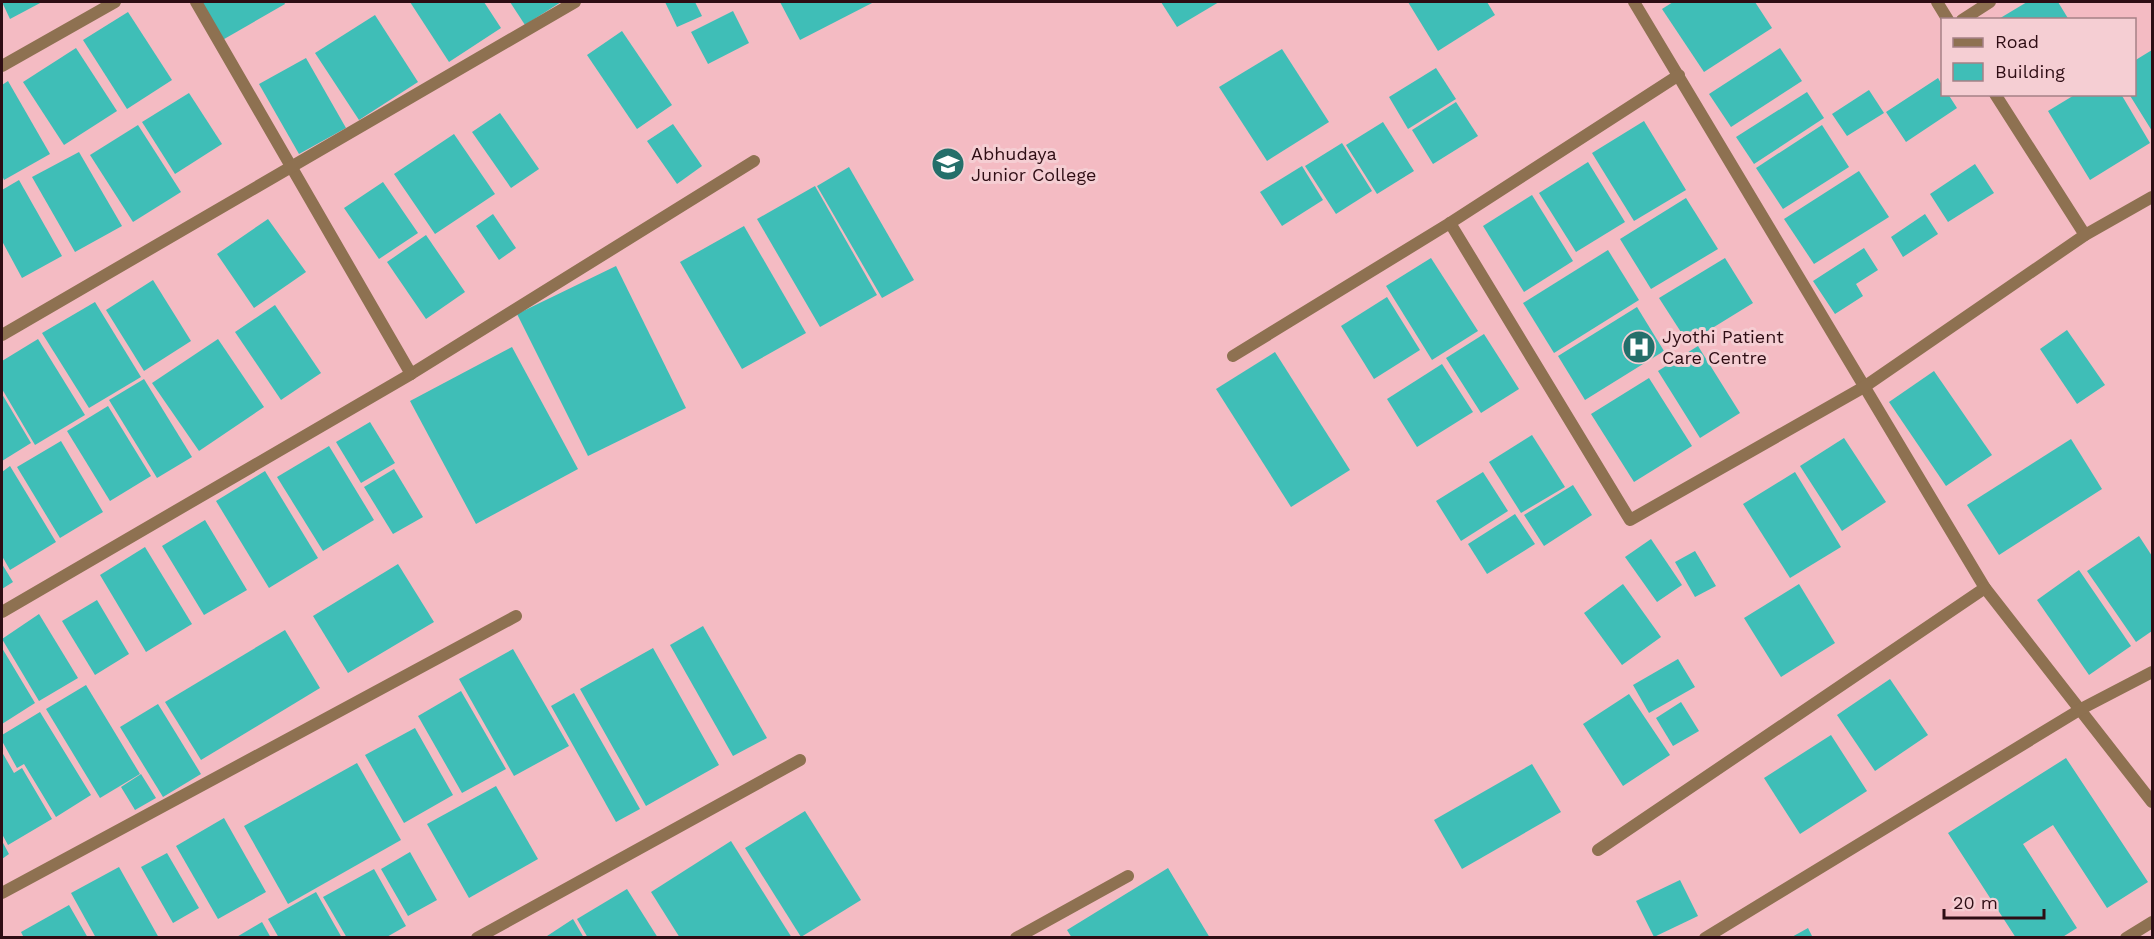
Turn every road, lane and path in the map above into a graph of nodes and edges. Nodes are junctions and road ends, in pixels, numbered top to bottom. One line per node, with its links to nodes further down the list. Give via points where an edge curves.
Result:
1 (115, 2): 9 (street)
2 (196, 2): 13 (street)
3 (575, 2): 13 (street)
4 (1634, 2): 10 (street)
5 (1937, 2): 7 (street)
6 (1990, 2): 8 (street)
7 (1947, 18)
8 (1965, 18)
9 (2, 66)
10 (1679, 75): 15 (street); 20 (street)
11 (1996, 96): 16 (street)
12 (754, 162): 19 (street)
13 (291, 166): 17 (street); 19 (street)
14 (2152, 197): 16 (street)
15 (1450, 223): 18 (street); 20 (street, via 1630,520)
16 (2085, 235): 20 (street)
17 (2, 335)
18 (1233, 356)
19 (411, 374): 22 (street)
20 (1864, 387): 21 (street)
21 (1985, 588): 25 (street); 28 (street)
22 (2, 612)
23 (516, 616): 30 (street)
24 (2152, 672): 25 (street)
25 (2081, 709): 27 (street); 34 (street)
26 (800, 760): 32 (street)
27 (2152, 802)
28 (1598, 850)
29 (1128, 876): 33 (street)
30 (2, 893)
31 (2152, 922): 35 (street)
32 (477, 938)
33 (1016, 938)
34 (1705, 938)
35 (2126, 938)

